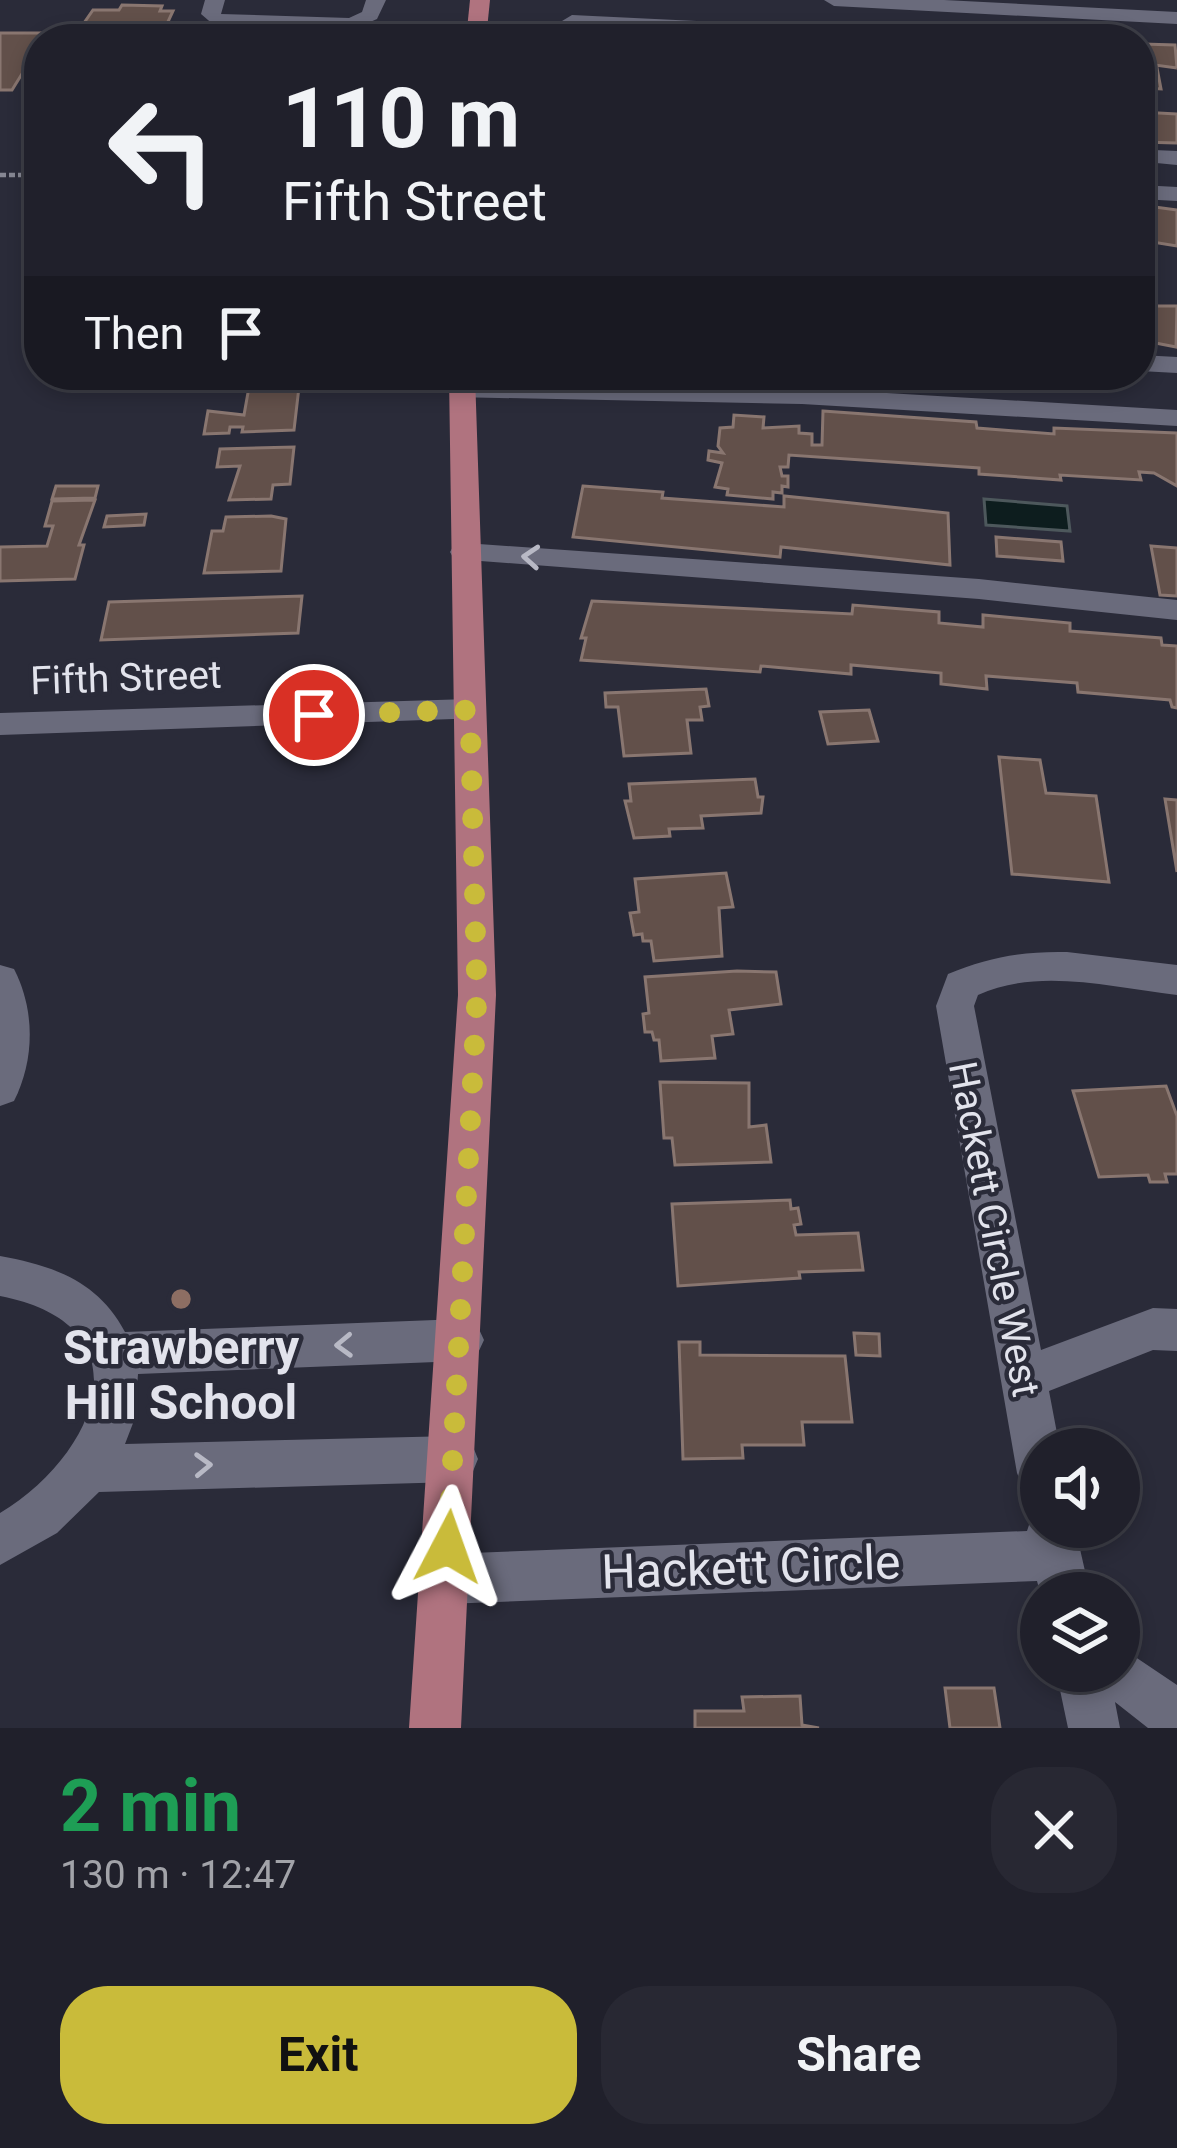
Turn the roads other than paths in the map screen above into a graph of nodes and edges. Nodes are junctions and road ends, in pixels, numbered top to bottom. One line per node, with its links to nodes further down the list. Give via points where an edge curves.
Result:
1 (214, 0): 2 (street, via 215,20 352,24 370,15)
2 (376, 0)
3 (834, 0): 4 (street)
4 (870, 2): 8 (street, via 875,20)
5 (1177, 18): 9 (street, via 1090,13)
6 (571, 24): 7 (street)
7 (660, 24)
8 (918, 24)
9 (1089, 24)
10 (462, 390): 13 (main road)
11 (553, 390): 12 (street)
12 (1177, 418)
13 (465, 552): 14 (street, one-way to 13); 15 (main road)
14 (1177, 610)
15 (470, 710): 16 (street, Fifth Street); 22 (main road, via 477,995)
16 (0, 724)
17 (0, 980): 19 (street, via 11,1002)
18 (1177, 980): 24 (street, Hackett Circle West, via 1026,967 962,985 959,1046)
19 (0, 1089)
20 (0, 1276): 23 (street, via 68,1292 96,1318)
21 (1177, 1330): 24 (street, via 1153,1329)
22 (461, 1340): 23 (street, one-way to 23); 26 (main road)
23 (113, 1354): 27 (street, via 115,1396)
24 (1023, 1379): 25 (street, Hackett Circle West)
25 (1032, 1428)
26 (454, 1459): 27 (street, one-way to 26); 30 (main road)
27 (86, 1468): 28 (street, via 37,1520)
28 (0, 1540)
29 (1058, 1558): 30 (street, Hackett Circle)
30 (446, 1579): 34 (main road)
31 (1140, 1689): 33 (street)
32 (1086, 1692): 35 (street)
33 (1177, 1718)
34 (435, 1728)
35 (1094, 1728)

